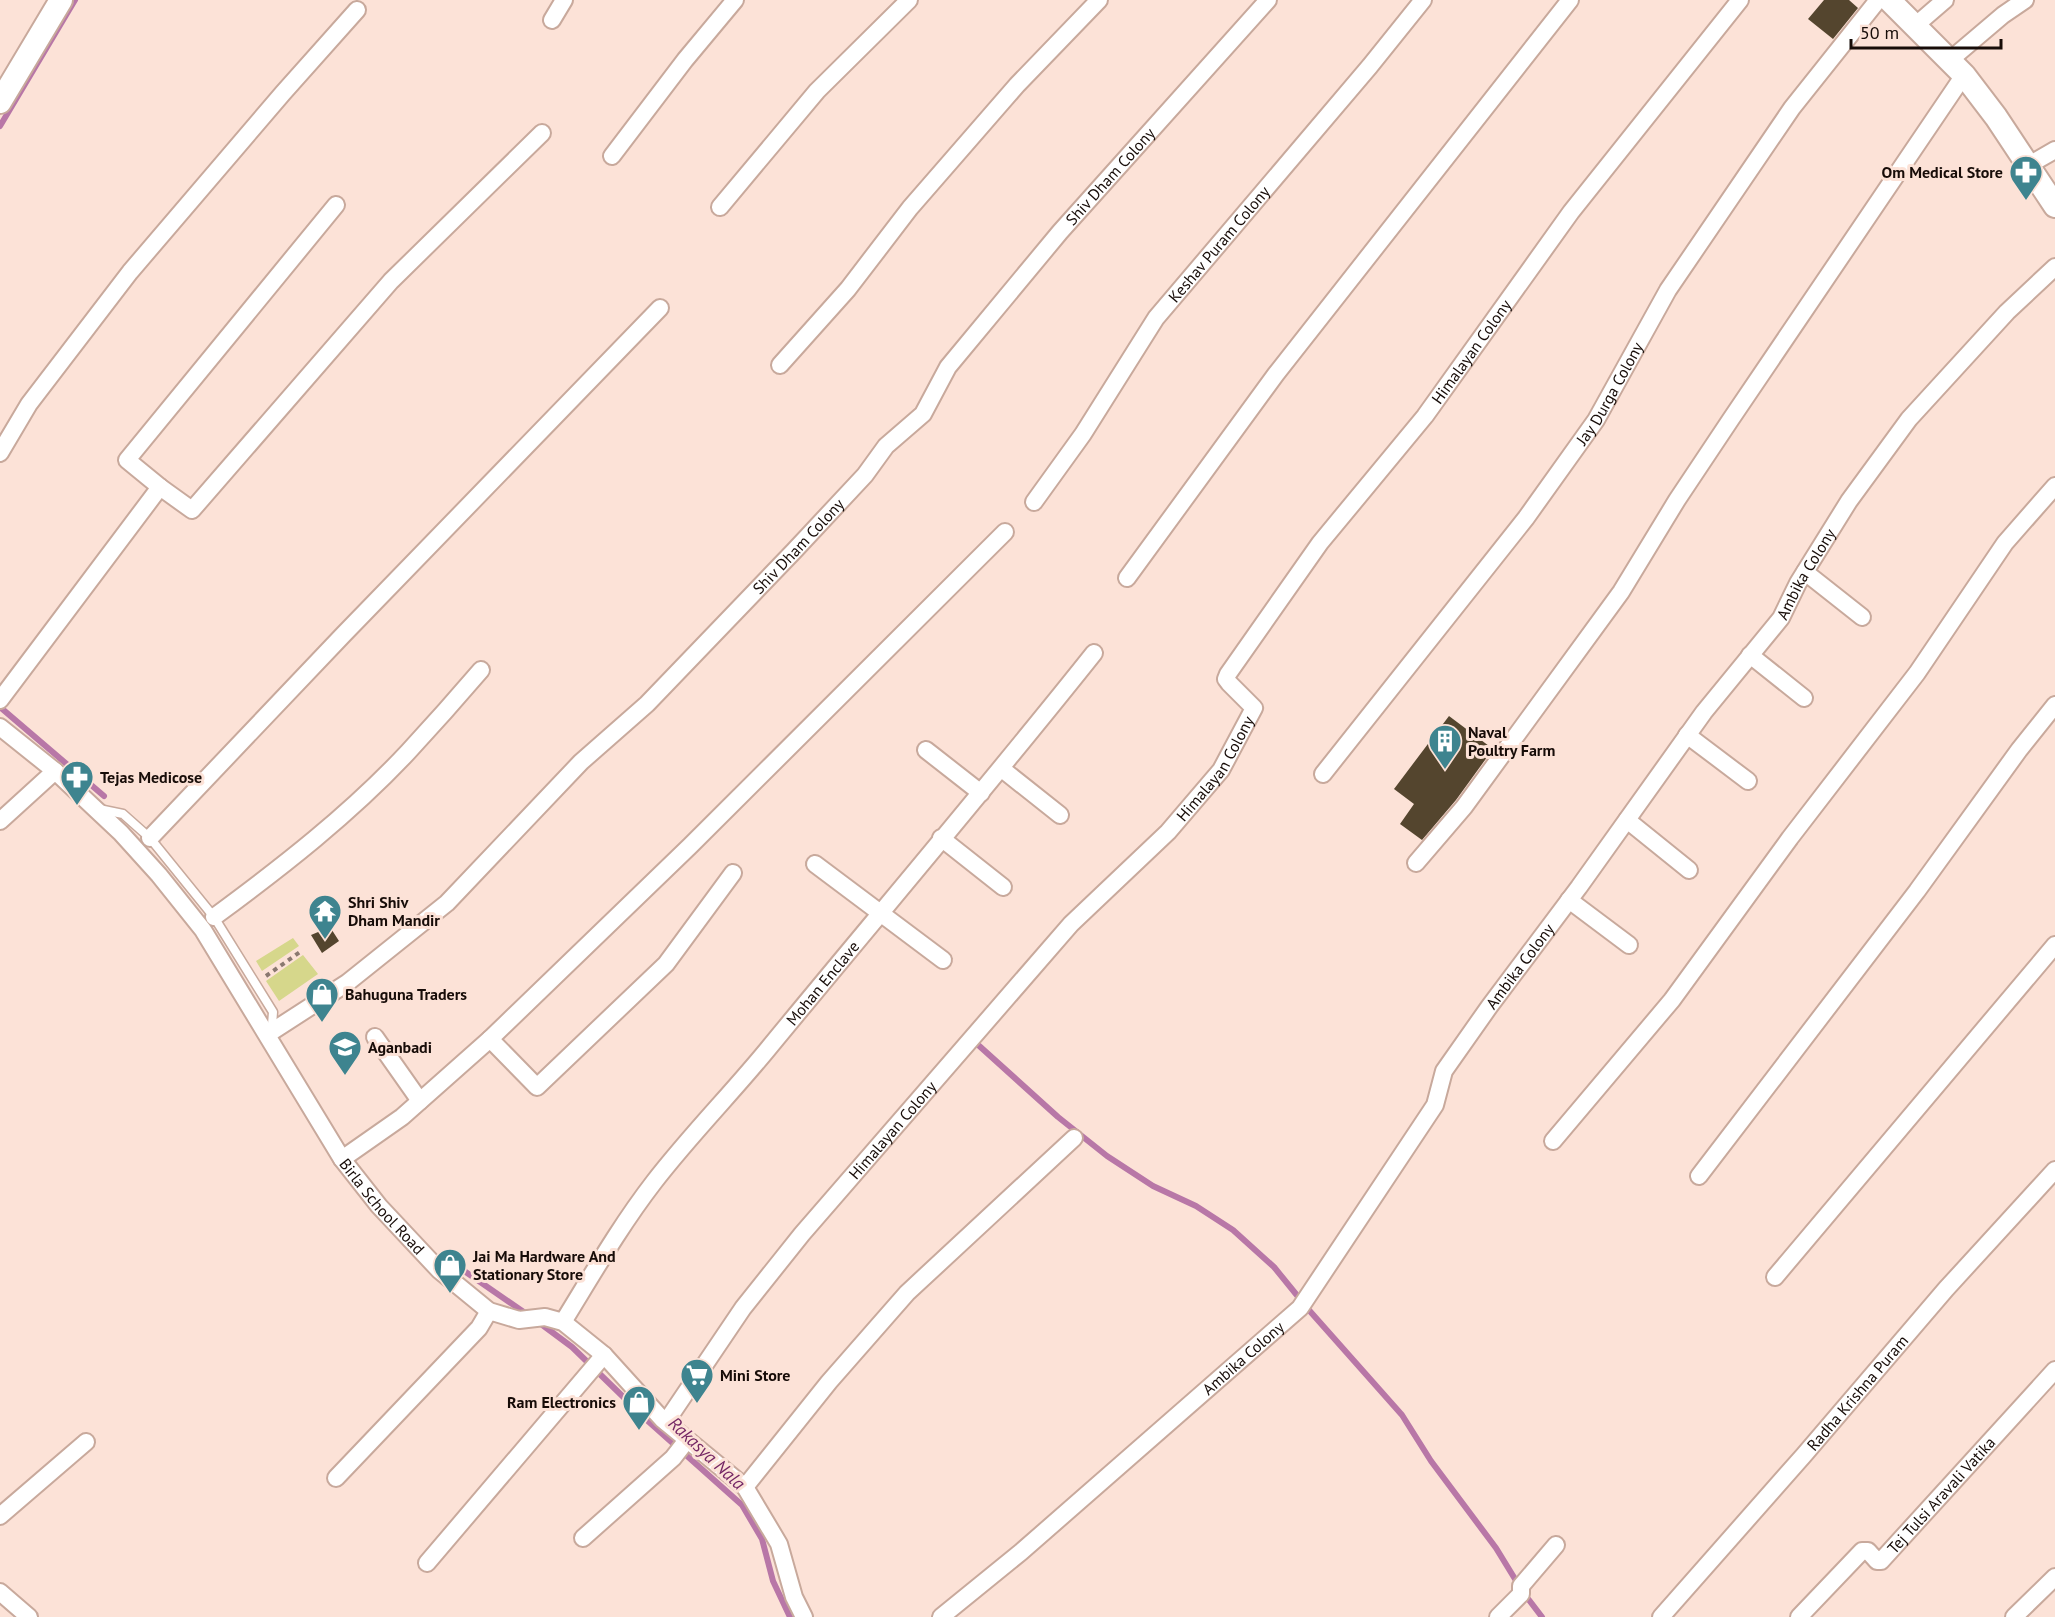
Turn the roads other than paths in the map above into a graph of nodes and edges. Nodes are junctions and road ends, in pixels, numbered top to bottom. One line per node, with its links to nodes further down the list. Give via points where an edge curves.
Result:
1 (61, 0): 18 (main road)
2 (564, 0): 15 (street)
3 (735, 0): 21 (street)
4 (909, 0): 25 (street, via 818,91)
5 (1099, 0): 28 (street, via 1017,85)
6 (1268, 0): 68 (street, Shiv Dham Colony, via 1060,232 948,367 923,414 886,446 810,535 655,695 581,762 447,903 346,983)
7 (1423, 0): 32 (street, Keshav Puram Colony, via 1156,318 1083,434)
8 (1570, 0): 35 (street, via 1276,374)
9 (1740, 0): 82 (street, Himalayan Colony, via 1571,212 1425,416 1320,543 1228,674 1228,683 1254,708 1221,770 1168,832 1071,924 802,1234 743,1308)
10 (1878, 0): 48 (street, Jay Durga Colony, via 1792,108 1694,251 1596,420 1526,518)
11 (1889, 0): 16 (main road)
12 (1945, 0): 16 (street)
13 (2025, 0): 17 (street, via 2004,15)
14 (357, 10): 29 (street, via 130,272 29,404)
15 (552, 20)
16 (1916, 25): 17 (main road)
17 (1957, 68): 22 (main road, via 1996,117); 57 (street, via 1621,592 1464,807)
18 (0, 102)
19 (542, 133): 31 (street, via 391,281 192,510)
20 (2055, 150): 22 (street)
21 (612, 156)
22 (2027, 166): 24 (main road)
23 (336, 205): 31 (street, via 127,460)
24 (2055, 206)
25 (720, 207)
26 (2055, 267): 34 (street, Ambika Colony, via 2007,312 1909,419 1849,501)
27 (660, 308): 55 (street)
28 (780, 365)
29 (0, 453)
30 (2055, 486): 73 (street, via 2005,543 1917,673 1672,1000)
31 (160, 487): 41 (street)
32 (1034, 502)
33 (1005, 532): 70 (street)
34 (1805, 572): 36 (street); 38 (street, Ambika Colony, via 1780,618)
35 (1127, 578)
36 (1862, 617)
37 (1094, 653): 46 (street, Mohan Enclave)
38 (1750, 655): 40 (street); 44 (street, Ambika Colony)
39 (481, 670): 64 (street, via 407,753 347,810 274,873)
40 (1804, 698)
41 (1, 699)
42 (2055, 705): 76 (street)
43 (0, 727): 47 (street, Birla School Road)
44 (1687, 735): 49 (street); 53 (street, Ambika Colony)
45 (926, 750): 50 (street)
46 (1002, 769): 50 (street, Mohan Enclave); 52 (street)
47 (55, 771): 51 (street, Birla School Road); 54 (street)
48 (1323, 774)
49 (1748, 780)
50 (981, 793): 56 (street, Mohan Enclave)
51 (95, 808): 55 (lane, via 123,814); 68 (street, Birla School Road, via 137,850 202,930)
52 (1060, 815)
53 (1627, 820): 59 (street); 62 (street, Ambika Colony)
54 (0, 821)
55 (150, 838): 64 (lane)
56 (941, 838): 61 (street); 63 (street, Mohan Enclave)
57 (1416, 863)
58 (815, 864): 63 (street)
59 (1689, 870)
60 (733, 873): 70 (street, via 666,964 537,1087)
61 (1003, 887)
62 (1569, 900): 65 (street); 95 (street, Ambika Colony, via 1444,1071 1436,1105 1300,1308)
63 (880, 912): 67 (street); 79 (street, Mohan Enclave, via 654,1183)
64 (214, 917): 68 (lane, via 273,1012)
65 (1629, 945)
66 (2055, 945): 77 (street)
67 (943, 960)
68 (268, 1034): 74 (street, Birla School Road)
69 (375, 1037): 71 (street)
70 (490, 1039): 71 (street)
71 (420, 1101): 74 (street)
72 (1074, 1138): 86 (street, via 907,1293)
73 (1554, 1141)
74 (342, 1159): 78 (street, Birla School Road, via 379,1206 439,1270)
75 (2055, 1170): 97 (street, Radha Krishna Puram, via 1946,1289)
76 (1699, 1176)
77 (1775, 1277)
78 (489, 1311): 79 (street, Birla School Road, via 519,1320 545,1317); 85 (street, via 479,1328)
79 (563, 1322): 80 (street, Birla School Road)
80 (596, 1363): 82 (street, Birla School Road); 90 (street)
81 (2055, 1370): 98 (street, Tej Tulsi Aravali Vatika, via 1881,1562 1868,1551 1862,1551)
82 (666, 1422): 84 (street, Birla School Road)
83 (86, 1442): 87 (street)
84 (681, 1448): 86 (street, Birla School Road); 88 (street)
85 (336, 1478)
86 (745, 1487): 94 (street, Birla School Road, via 779,1544)
87 (0, 1516)
88 (582, 1538)
89 (1556, 1545): 96 (street, via 1521,1586 1521,1594)
90 (427, 1563)
91 (2055, 1576): 99 (street)
92 (0, 1592): 93 (street)
93 (25, 1616)
94 (804, 1617)
95 (941, 1617)
96 (1498, 1617)
97 (1661, 1617)
98 (1799, 1617)
99 (2014, 1617)

